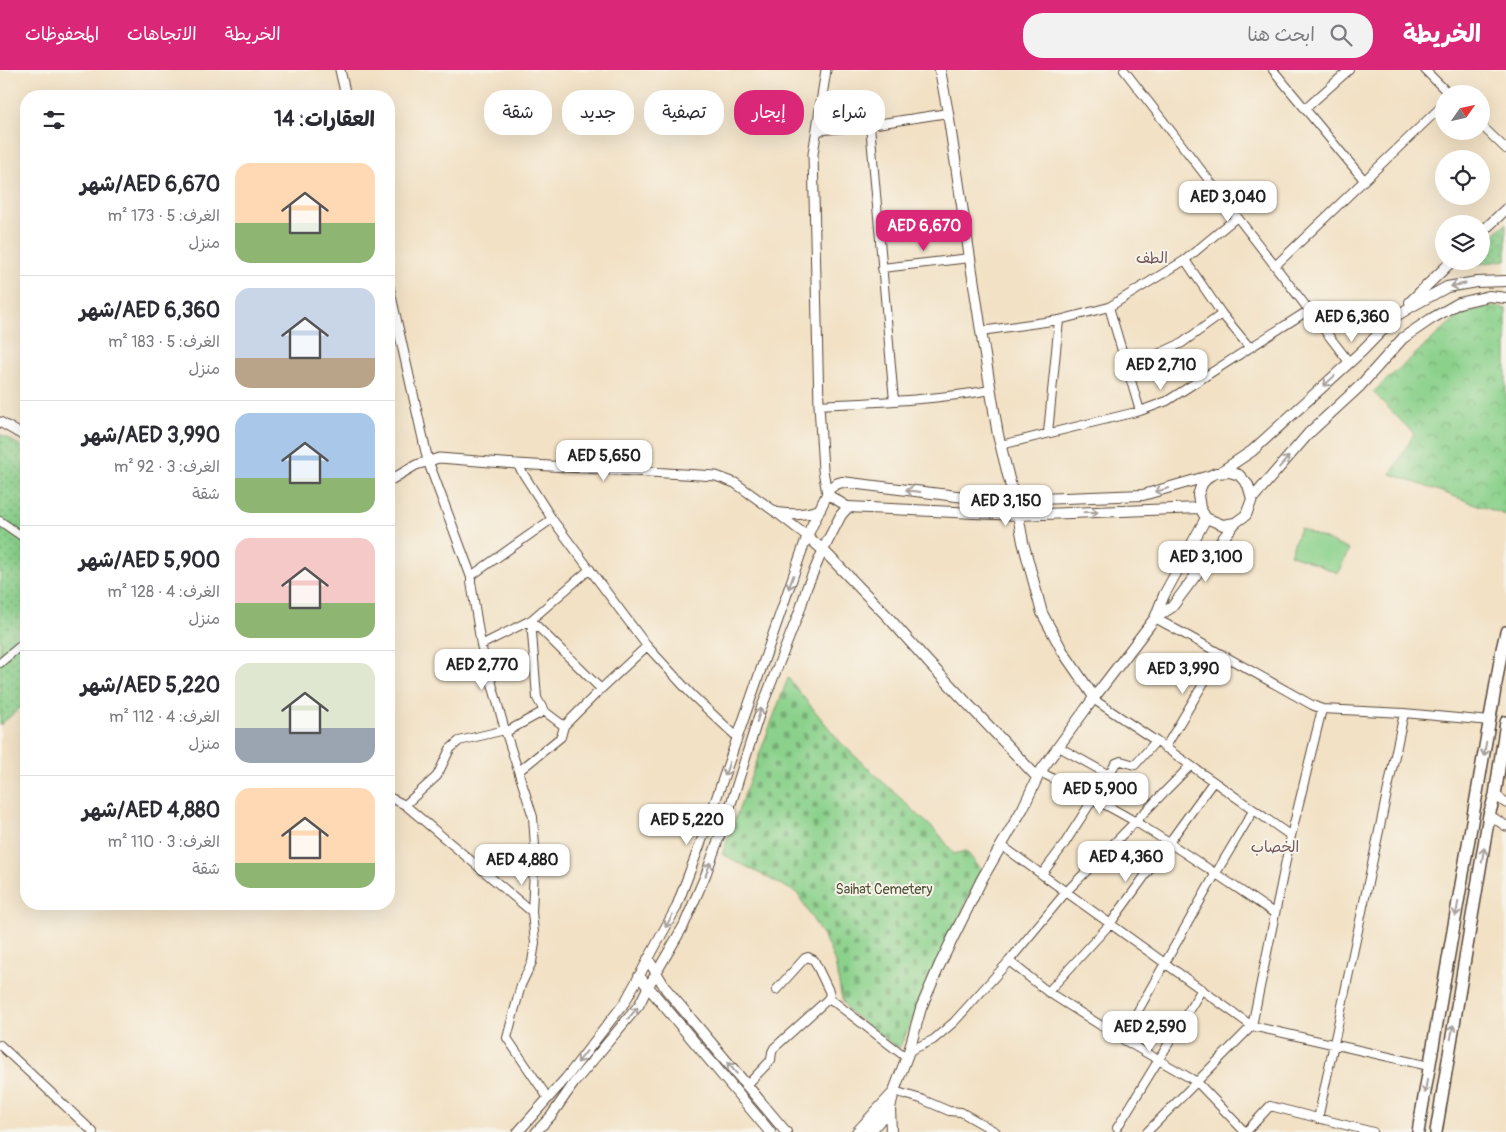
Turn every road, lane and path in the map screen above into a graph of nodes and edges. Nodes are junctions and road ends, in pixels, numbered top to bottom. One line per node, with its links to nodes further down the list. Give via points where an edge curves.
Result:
1 (340, 70): 9 (street)
2 (826, 70): 10 (street)
3 (940, 70): 12 (main road)
4 (1124, 70): 21 (street)
5 (1274, 70): 11 (street)
6 (1349, 70): 11 (street)
7 (1425, 70): 8 (street)
8 (1440, 85)
9 (345, 90)
10 (823, 90)
11 (1306, 109): 19 (street)
12 (948, 113): 14 (street); 23 (main road)
13 (1435, 113): 19 (street)
14 (885, 123)
15 (1490, 134): 18 (street)
16 (816, 135): 42 (street, via 813,154)
17 (871, 135): 26 (street)
18 (1506, 149)
19 (1364, 180): 25 (street)
20 (1506, 209): 22 (main road)
21 (1237, 217): 24 (street); 25 (street)
22 (1490, 224)
23 (970, 258): 26 (street); 36 (main road)
24 (1185, 260): 30 (street); 33 (street)
25 (1275, 266): 31 (street)
26 (882, 268): 41 (street)
27 (1443, 270): 34 (main road)
28 (1506, 281): 34 (main road, one-way to 34, via 1447,287)
29 (1506, 298): 54 (main road, one-way to 29, via 1309,433 1360,386 1403,338 1459,303 1489,296)
30 (1109, 307): 35 (street); 39 (street)
31 (1309, 310): 37 (street); 38 (street)
32 (395, 313): 48 (street)
33 (1222, 314): 37 (street); 39 (street, via 1182,343)
34 (1396, 316): 38 (main road)
35 (1059, 320): 36 (street); 46 (street)
36 (981, 331): 40 (main road)
37 (1250, 348): 43 (street, via 1167,401)
38 (1349, 362): 50 (main road, one-way to 50, via 1252,451)
39 (1127, 368): 43 (street)
40 (991, 390): 41 (street); 47 (main road)
41 (894, 401): 42 (street)
42 (819, 405): 53 (street)
43 (1140, 411): 46 (street)
44 (0, 422): 45 (street)
45 (20, 433)
46 (1048, 434): 47 (street)
47 (1001, 445): 55 (main road)
48 (428, 461): 49 (street, via 439,458); 52 (street); 69 (street)
49 (517, 464): 59 (street, via 716,476 735,483); 62 (street)
50 (1222, 471): 51 (main road); 54 (main road, via 1239,475 1248,484)
51 (1209, 476): 55 (main road, one-way to 55, via 1143,495); 57 (main road, via 1198,495)
52 (395, 477)
53 (827, 494): 55 (main road, one-way to 53, via 988,500 842,482 830,488); 56 (street); 58 (main road)
54 (1252, 499): 64 (main road, via 1246,515)
55 (1014, 500): 60 (main road)
56 (848, 507): 60 (main road); 67 (main road)
57 (1200, 508): 60 (main road, one-way to 57); 61 (main road)
58 (820, 510): 59 (main road, via 807,514); 66 (main road)
59 (777, 513): 66 (street)
60 (1018, 515): 79 (main road, via 1042,613)
61 (1206, 518): 64 (main road, via 1223,525); 70 (main road)
62 (552, 519): 68 (street); 69 (street)
63 (0, 521): 65 (street)
64 (1235, 523): 70 (main road, via 1172,607)
65 (20, 535)
66 (807, 536): 67 (main road); 87 (street, one-way to 87)
67 (823, 550): 93 (main road); 117 (street, one-way to 67, via 684,925 706,874 761,709)
68 (590, 569): 71 (street); 75 (street)
69 (471, 576): 73 (street)
70 (1155, 618): 76 (street); 79 (main road)
71 (531, 620): 73 (street); 78 (street); 81 (street, via 537,698)
72 (1506, 632): 83 (main road)
73 (482, 645): 86 (street)
74 (20, 646): 77 (street)
75 (647, 646): 78 (street); 87 (street, via 692,695)
76 (1221, 654): 80 (street); 90 (street)
77 (0, 663)
78 (601, 689): 85 (street)
79 (1093, 698): 88 (street); 89 (main road)
80 (1322, 709): 82 (street); 105 (street)
81 (544, 711): 85 (street); 86 (street)
82 (1404, 713): 83 (street); 127 (street)
83 (1490, 721): 130 (main road, one-way to 130)
84 (1506, 722): 96 (main road)
85 (564, 726): 92 (street, via 561,737)
86 (505, 731): 92 (street); 100 (street, via 459,741 450,749 437,776)
87 (738, 737): 114 (street, one-way to 114, via 676,908)
88 (1156, 741): 90 (street); 94 (street, via 1137,764 1118,761)
89 (1059, 747): 93 (main road); 94 (street)
90 (1165, 748): 91 (street)
91 (1190, 766): 95 (street); 103 (street)
92 (519, 771): 111 (street, via 534,817)
93 (1039, 774): 97 (street); 107 (main road)
94 (1109, 775): 97 (street)
95 (1213, 782): 101 (street); 106 (street)
96 (1495, 795): 99 (street); 102 (main road)
97 (1094, 798): 103 (street); 109 (street)
98 (395, 800): 100 (street)
99 (1506, 803)
100 (405, 806): 111 (street)
101 (1254, 810): 105 (street); 108 (street)
102 (1489, 815): 104 (street); 151 (main road, one-way to 102)
103 (1135, 822): 106 (street); 110 (street)
104 (1506, 826)
105 (1291, 836): 112 (street)
106 (1168, 843): 108 (street); 113 (street)
107 (1002, 845): 109 (street); 128 (main road, via 940,964 921,1008)
108 (1216, 873): 112 (street); 116 (street)
109 (1042, 874): 110 (street)
110 (1066, 892): 113 (street); 115 (street)
111 (532, 912): 134 (street, via 535,943 532,962 520,985 507,1038)
112 (1274, 913): 124 (street)
113 (1110, 924): 116 (street); 122 (street)
114 (648, 959): 117 (main road); 118 (street)
115 (1009, 961): 122 (street); 128 (street, via 954,1022)
116 (1164, 964): 120 (street); 125 (street)
117 (657, 972): 119 (street); 132 (main road, one-way to 117, via 666,989)
118 (639, 976): 119 (main road); 134 (street, one-way to 134, via 625,1002)
119 (648, 987): 138 (street, one-way to 119, via 574,1083 639,1006); 141 (main road)
120 (1202, 989): 124 (street); 129 (street)
121 (776, 990): 123 (street, via 805,958 811,957 830,992)
122 (1048, 992): 125 (street)
123 (829, 998): 128 (street); 132 (street, via 774,1048 771,1060)
124 (1252, 1026): 127 (street); 131 (street)
125 (1122, 1039): 129 (street)
126 (0, 1045): 139 (street)
127 (1334, 1045): 130 (street); 136 (street)
128 (908, 1055): 133 (main road)
129 (1159, 1060): 131 (street); 137 (street)
130 (1430, 1066): 150 (main road, one-way to 150)
131 (1197, 1082): 147 (street); 148 (street)
132 (747, 1086): 142 (main road)
133 (894, 1091): 135 (main road); 143 (main road); 146 (street, via 949,1111 961,1112)
134 (548, 1098): 140 (street)
135 (890, 1108): 144 (main road); 145 (main road)
136 (1318, 1119): 148 (street, via 1270,1106); 149 (street)
137 (1117, 1128)
138 (540, 1131)
139 (93, 1132)
140 (518, 1132)
141 (770, 1132)
142 (786, 1132)
143 (857, 1132)
144 (870, 1132)
145 (891, 1132)
146 (996, 1132)
147 (1147, 1132)
148 (1246, 1132)
149 (1373, 1132)
150 (1418, 1132)
151 (1436, 1132)

